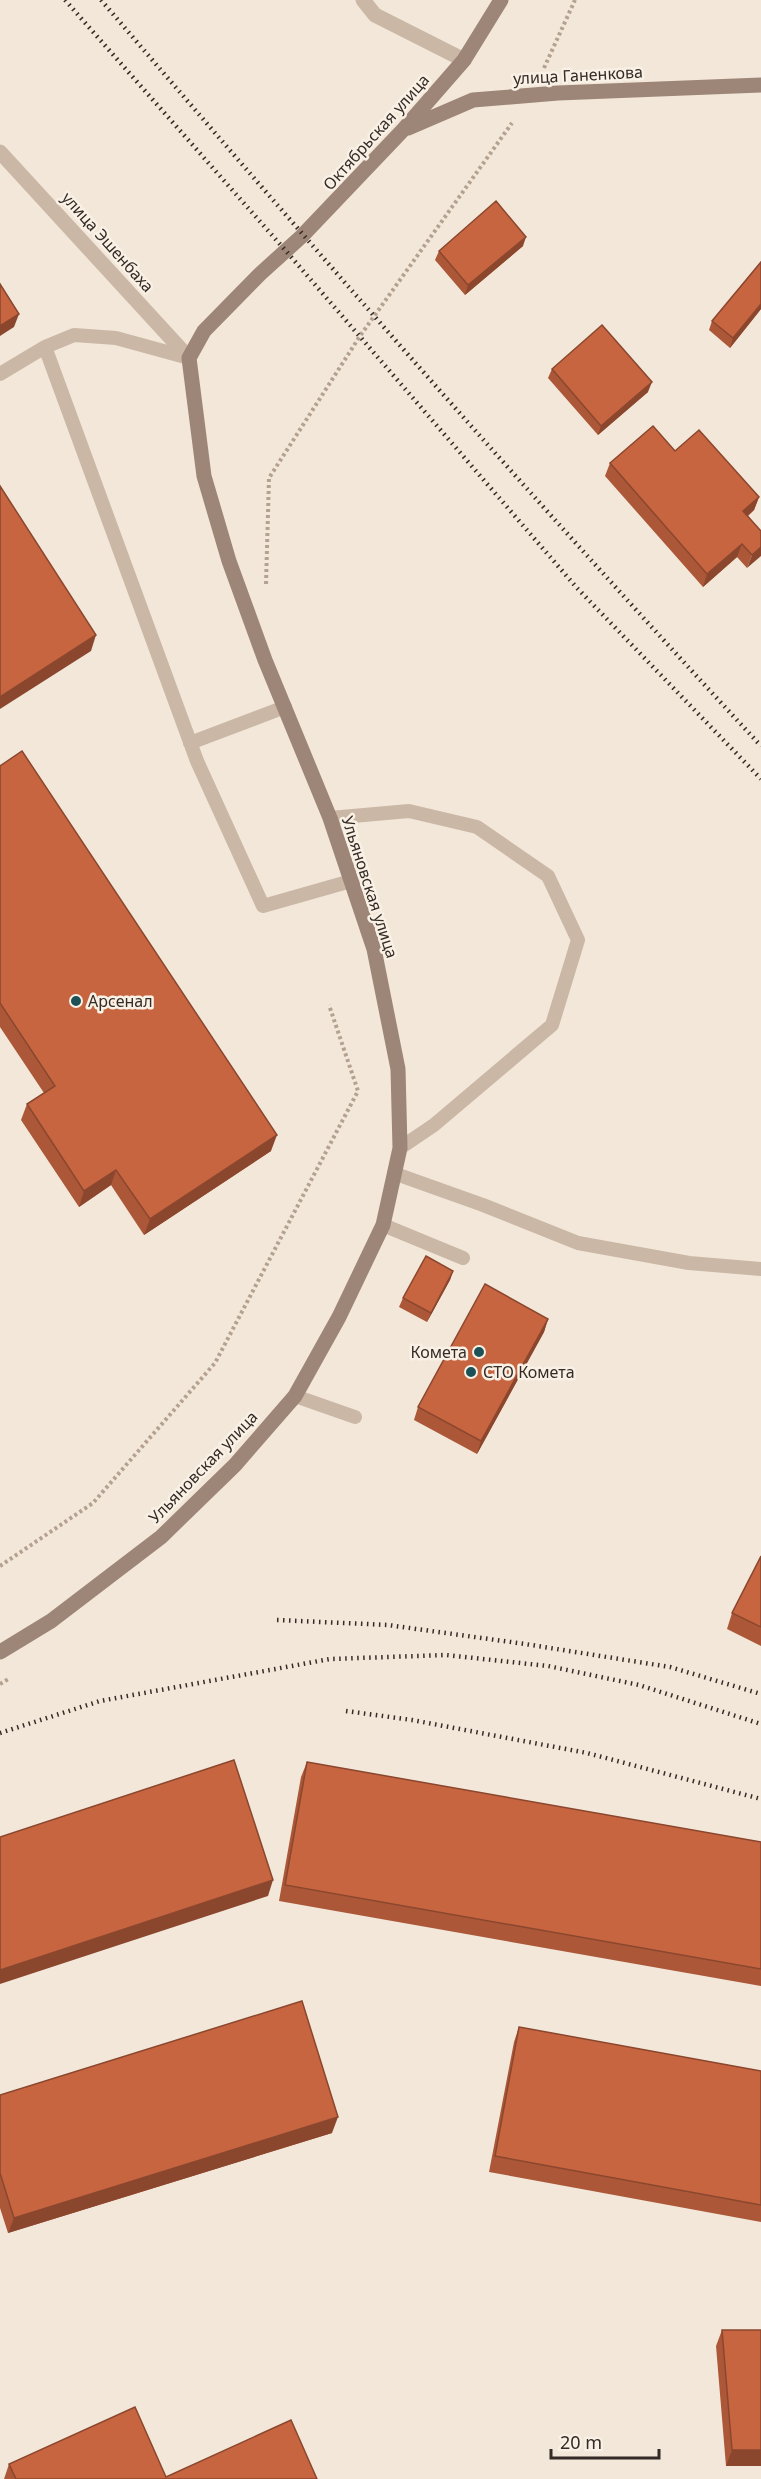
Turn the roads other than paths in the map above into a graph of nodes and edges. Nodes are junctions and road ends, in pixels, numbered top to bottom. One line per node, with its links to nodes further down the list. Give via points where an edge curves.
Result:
1 (363, 0): 3 (street, via 375,15)
2 (501, 0): 3 (main road, Октябрьская улица)
3 (464, 60): 5 (main road, Октябрьская улица)
4 (761, 85): 5 (main road, улица Ганенкова, via 473,100)
5 (403, 130): 8 (main road, Октябрьская улица, via 204,331)
6 (0, 152): 8 (street, улица Эшенбаха)
7 (45, 347): 8 (lane, via 74,335 116,338); 9 (lane); 11 (lane)
8 (189, 358): 10 (main road, Ульяновская улица, via 204,476 229,561)
9 (0, 374)
10 (285, 707): 11 (lane); 12 (main road, Ульяновская улица)
11 (190, 743): 13 (lane, via 263,906)
12 (330, 818): 13 (main road, Ульяновская улица); 14 (lane, via 409,811 477,827 548,876 578,940 552,1025 434,1125)
13 (351, 881): 14 (main road, Ульяновская улица, via 374,949 398,1068)
14 (400, 1148): 15 (main road, Ульяновская улица)
15 (396, 1174): 16 (main road, Ульяновская улица); 18 (lane, via 578,1243 689,1263)
16 (382, 1225): 17 (lane); 19 (main road, Ульяновская улица, via 339,1317)
17 (463, 1258)
18 (761, 1269)
19 (295, 1396): 20 (lane); 21 (main road, Ульяновская улица, via 235,1465 161,1537 51,1621)
20 (355, 1417)
21 (0, 1652)

